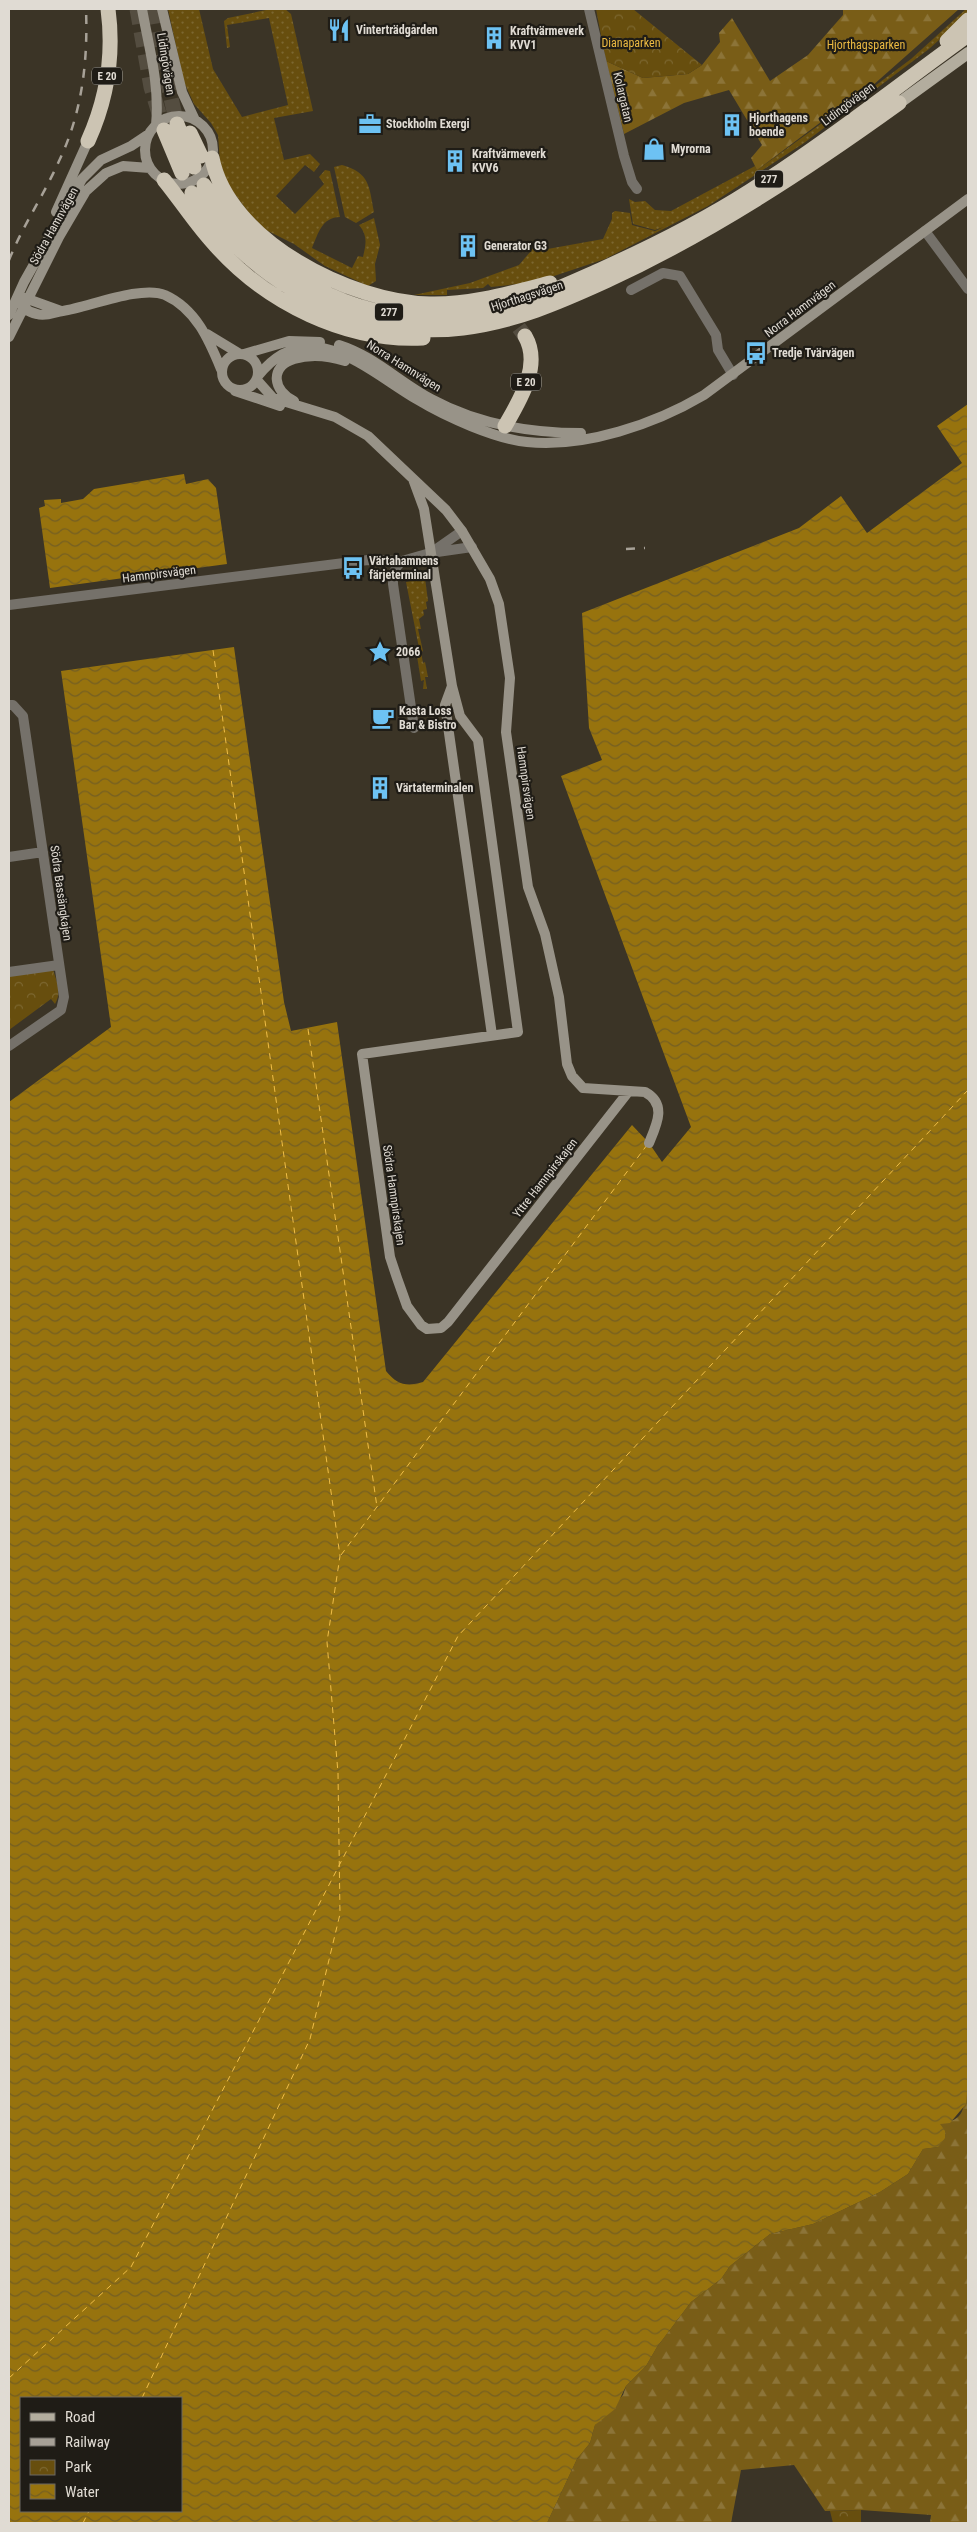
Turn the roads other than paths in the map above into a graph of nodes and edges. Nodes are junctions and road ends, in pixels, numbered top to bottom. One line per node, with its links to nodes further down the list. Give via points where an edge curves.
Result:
1 (108, 9): 14 (highway, E 20, via 107,81)
2 (142, 9): 12 (main road, Lidingövägen, via 156,80)
3 (162, 9): 12 (main road, Lidingövägen, via 182,92)
4 (589, 9): 18 (street, Kolargatan, via 624,156)
5 (968, 20): 10 (highway)
6 (968, 35): 10 (highway, Lidingövägen / 277)
7 (968, 53): 9 (main road, 277)
8 (968, 61): 9 (main road)
9 (946, 70): 11 (main road, 277)
10 (914, 74): 22 (highway, Lidingövägen / 277, via 801,158)
11 (899, 103): 22 (highway, 277, via 733,214 683,243)
12 (176, 125): 13 (main road); 15 (highway); 15 (highway)
13 (149, 134): 16 (main road, via 145,152); 21 (main road, Södra Hamnvägen, via 94,166 77,187)
14 (88, 141): 21 (main road, E 20, via 55,214)
15 (197, 163): 17 (main road, via 206,169 195,180 180,184); 22 (highway, via 215,172 234,205 269,241 322,276 368,294 409,302 458,302)
16 (150, 168): 17 (main road); 26 (main road, Södra Hamnvägen, via 123,166 106,173 86,191 59,237)
17 (164, 180): 30 (highway, via 197,224 238,269 262,288 306,313 358,330 397,338 448,336)
18 (637, 189)
19 (968, 199): 20 (main road, Norra Hamnvägen)
20 (925, 231): 23 (street); 37 (main road, Norra Hamnvägen)
21 (52, 232): 25 (main road, Södra Hamnvägen / E 20)
22 (613, 271): 30 (highway, Hjorthagsvägen / 277, via 538,310); 30 (highway, Hjorthagsvägen / 277, via 490,311 443,317 398,314 338,298 288,273 248,242 198,189 225,236 285,286 329,308 360,319 413,329)
23 (968, 289)
24 (630, 290): 37 (street, via 663,273 680,276 716,335 718,350)
25 (17, 298): 26 (main road); 27 (main road); 29 (main road, Södra Hamnvägen)
26 (30, 298): 27 (main road, Södra Hamnvägen); 28 (main road)
27 (24, 309): 28 (main road, via 39,315); 33 (main road, Södra Hamnvägen)
28 (62, 311): 31 (main road, via 130,296 158,294 179,304)
29 (9, 315)
30 (487, 324)
31 (206, 334): 34 (main road); 36 (main road)
32 (525, 336): 41 (highway, E 20, via 532,357 530,374)
33 (9, 337)
34 (242, 354): 36 (main road, via 228,358); 38 (main road, via 256,363); 41 (main road, Norra Hamnvägen, via 289,341 338,345 366,355 432,400)
35 (366, 367): 38 (main road, Norra Hamnvägen, via 342,353 300,348 272,359); 40 (main road, Norra Hamnvägen, via 319,356 295,359 281,368 276,381 279,390 288,398); 41 (main road, Norra Hamnvägen, via 439,411 470,425)
36 (221, 370): 39 (main road, via 222,379)
37 (733, 376): 41 (main road, Norra Hamnvägen, via 667,415 610,432)
38 (257, 378): 39 (main road, via 248,389); 40 (main road, Hamnpirsvägen, via 273,398)
39 (231, 389): 40 (main road, Hamnpirsvägen, via 274,405)
40 (318, 412): 42 (main road, Hamnpirsvägen, via 335,417 368,436)
41 (502, 430)
42 (413, 479): 43 (main road, Hamnpirsvägen, via 435,498); 45 (main road, Hamnpirsvägen, via 424,508)
43 (462, 530): 44 (main road, Hamnpirsvägen); 45 (street, Hamnpirsvägen)
44 (472, 547): 45 (street, Hamnpirsvägen); 58 (main road, Hamnpirsvägen, via 490,579 499,604 510,678 506,732 528,887 546,934 566,1064 578,1084 588,1090)
45 (430, 553): 46 (street, Hamnpirsvägen); 48 (main road, Hamnpirsvägen)
46 (402, 561): 47 (street, Hamnpirsvägen, via 368,560); 50 (street, via 393,575)
47 (9, 605)
48 (452, 686): 55 (main road, Hamnpirsvägen, via 445,705); 55 (main road, Hamnpirsvägen, via 460,716 478,740 516,1011 518,1032)
49 (9, 705): 51 (street, Södra Bassängkajen, via 23,716)
50 (414, 728)
51 (43, 852): 52 (street); 53 (street, Södra Bassängkajen)
52 (9, 857)
53 (59, 965): 54 (street); 56 (street, Södra Bassängkajen, via 64,997 61,1010)
54 (9, 972)
55 (492, 1036): 57 (main road, Hamnpirsvägen)
56 (9, 1046)
57 (362, 1054): 60 (main road, Södra Hamnpirskajen, via 390,1257 407,1306)
58 (629, 1091): 59 (main road, via 645,1092 658,1104 658,1122); 60 (main road, Yttre Hamnpirskajen, via 448,1322 441,1328)
59 (648, 1143)
60 (427, 1328)

